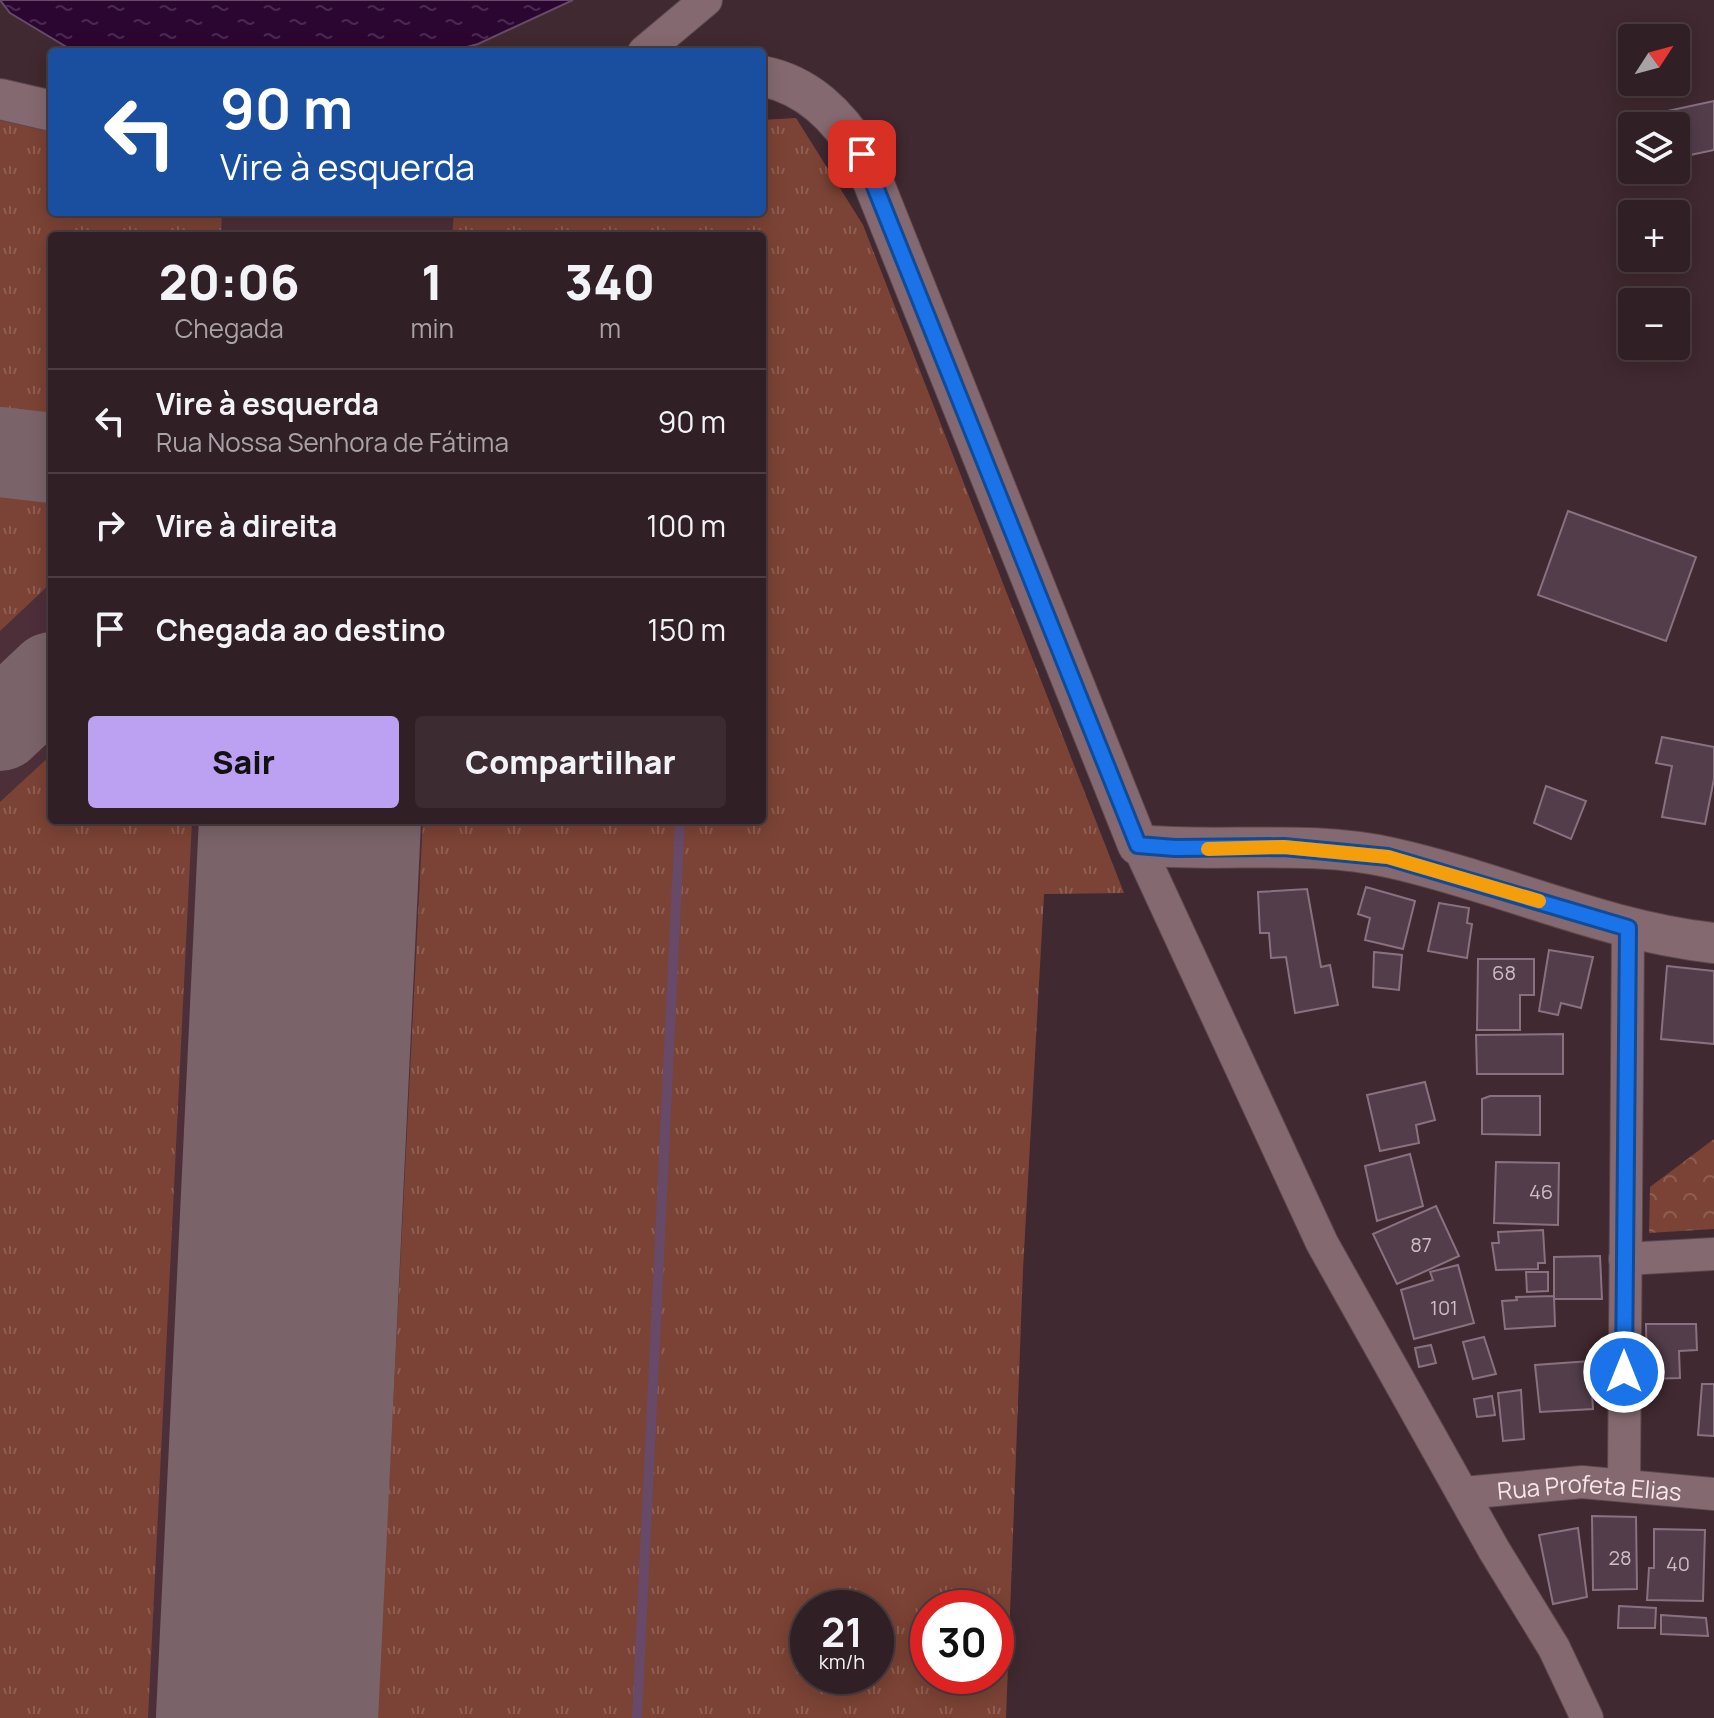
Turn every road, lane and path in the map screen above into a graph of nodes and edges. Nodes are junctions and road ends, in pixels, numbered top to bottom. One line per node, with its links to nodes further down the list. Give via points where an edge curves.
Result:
1 (706, 0): 2 (street)
2 (649, 48)
3 (766, 77): 6 (street, via 815,98 842,122 862,154)
4 (0, 99): 5 (street)
5 (48, 110)
6 (1138, 845): 7 (street, via 1284,847 1388,857); 12 (street, via 1322,1243)
7 (1628, 928): 8 (street); 10 (street)
8 (1714, 943)
9 (1714, 1254): 10 (street)
10 (1625, 1259): 11 (street)
11 (1624, 1484): 12 (street, Rua Profeta Elias, via 1582,1482); 13 (street, Rua Profeta Elias)
12 (1464, 1493): 14 (street, via 1554,1648)
13 (1714, 1494)
14 (1587, 1718)

